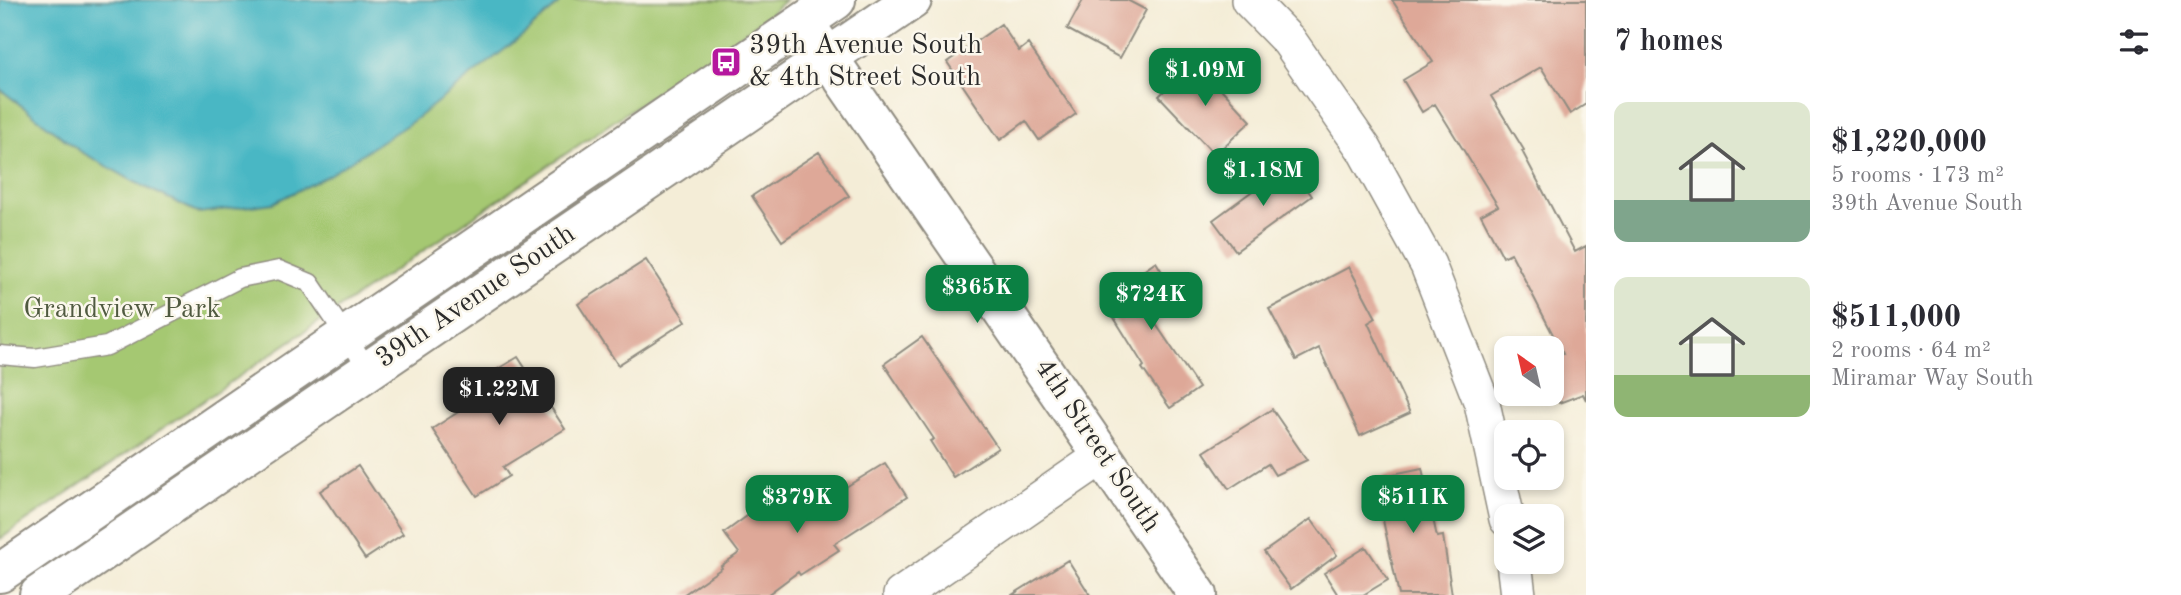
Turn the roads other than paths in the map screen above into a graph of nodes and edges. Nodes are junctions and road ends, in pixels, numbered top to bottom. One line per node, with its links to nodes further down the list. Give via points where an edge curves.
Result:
1 (836, 0): 4 (street, 39th Avenue South)
2 (912, 0): 5 (street, 39th Avenue South)
3 (1249, 0): 10 (street, via 1289,41 1364,149 1428,265 1482,402)
4 (804, 22): 5 (street, 4th Street South); 6 (street, 39th Avenue South)
5 (828, 57): 8 (street, 39th Avenue South); 9 (street, 4th Street South)
6 (346, 336): 7 (lane, via 310,283 279,270 240,278 107,346 35,358); 8 (lane); 11 (street, 39th Avenue South)
7 (0, 355)
8 (369, 370): 13 (street, 39th Avenue South)
9 (1104, 455): 14 (street); 15 (street, 4th Street South)
10 (1504, 504)
11 (0, 573)
12 (1515, 574): 16 (street)
13 (40, 595)
14 (901, 595)
15 (1198, 595)
16 (1518, 595)

